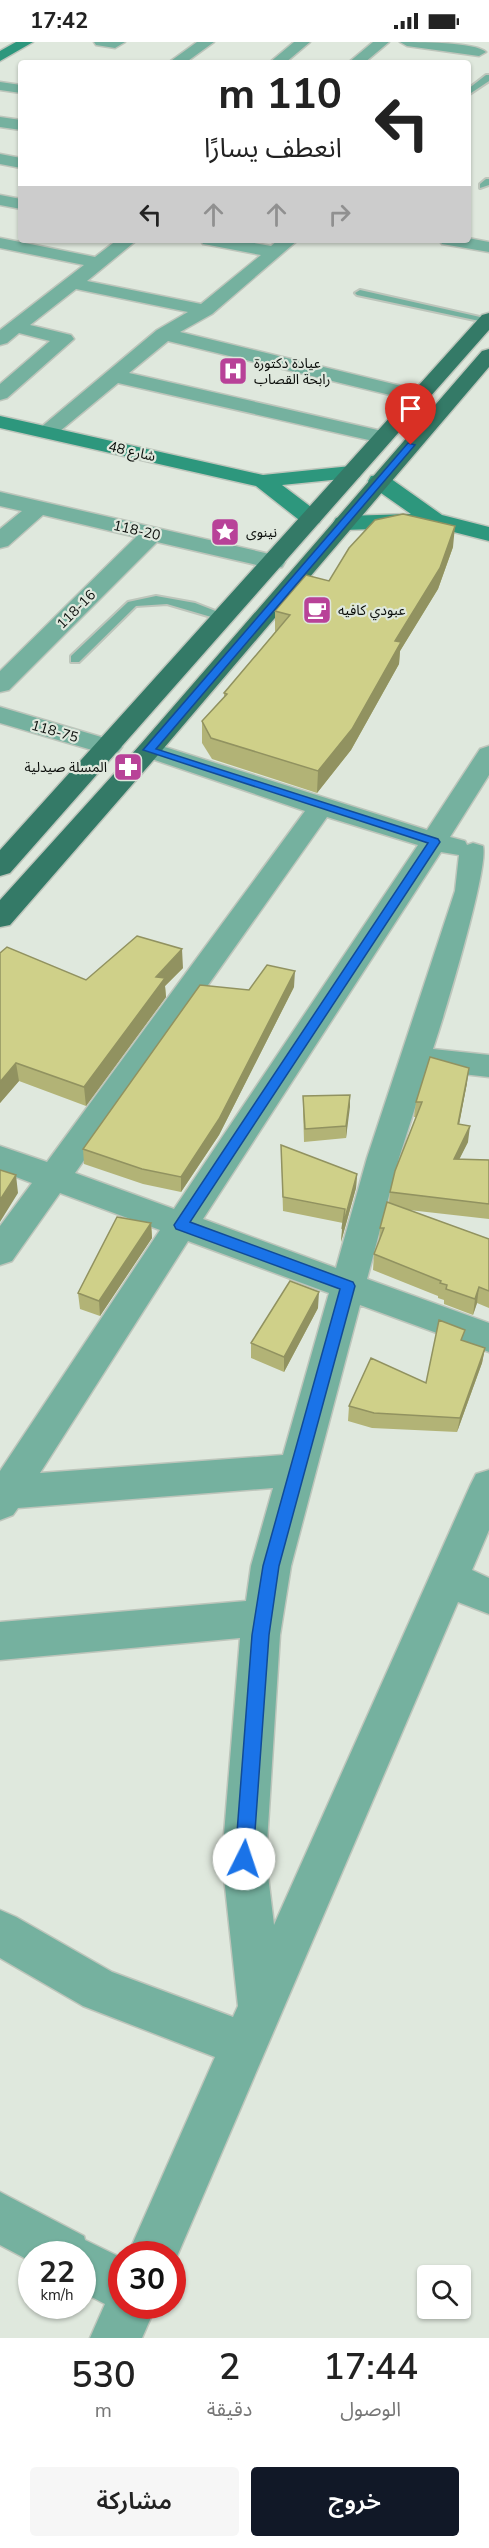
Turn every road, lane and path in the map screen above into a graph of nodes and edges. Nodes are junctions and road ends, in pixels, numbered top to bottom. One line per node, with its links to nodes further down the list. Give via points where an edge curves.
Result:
1 (26, 42): 9 (street)
2 (100, 42): 3 (street)
3 (118, 42)
4 (207, 42): 10 (street)
5 (303, 42): 11 (street)
6 (382, 42): 12 (street)
7 (407, 42): 8 (street)
8 (484, 47): 13 (street)
9 (0, 57)
10 (180, 60)
11 (280, 60)
12 (359, 60)
13 (469, 60)
14 (489, 76): 17 (lane)
15 (0, 86): 16 (street)
16 (18, 89)
17 (471, 91)
18 (0, 122): 19 (street)
19 (18, 125)
20 (0, 159): 21 (street)
21 (18, 162)
22 (0, 200): 23 (street)
23 (18, 203)
24 (0, 243): 29 (street)
25 (124, 243): 32 (street)
26 (246, 243): 28 (street)
27 (463, 243): 30 (street)
28 (282, 246): 36 (street)
29 (19, 247): 31 (street); 32 (street)
30 (489, 248)
31 (0, 261)
32 (96, 265): 33 (street); 34 (street)
33 (117, 270)
34 (71, 283): 38 (street); 40 (street)
35 (206, 287): 36 (street)
36 (228, 291): 38 (street)
37 (360, 293): 39 (lane)
38 (205, 310): 41 (street)
39 (488, 320): 46 (main road)
40 (16, 327): 42 (street); 45 (street, via 64,339)
41 (164, 334): 44 (street); 46 (street)
42 (0, 339)
43 (489, 355): 52 (main road)
44 (114, 376): 48 (street); 49 (street)
45 (0, 394)
46 (419, 396): 49 (main road)
47 (0, 422): 48 (street, شارع 48)
48 (46, 432): 51 (street, شارع 48)
49 (382, 437): 50 (main road)
50 (351, 472): 51 (street); 55 (main road)
51 (263, 481): 55 (street)
52 (379, 481): 56 (street); 57 (main road)
53 (0, 499): 54 (street, 118-20)
54 (38, 508): 58 (street, 118-20); 60 (street)
55 (311, 518): 61 (main road)
56 (434, 520): 57 (street); 59 (street)
57 (344, 523): 67 (main road)
58 (152, 534): 61 (street, 118-20); 64 (street, 118-16)
59 (489, 534)
60 (0, 541)
61 (274, 562): 62 (main road)
62 (225, 617): 63 (lane, via 161,599 143,600 132,604); 66 (main road)
63 (75, 659)
64 (0, 685)
65 (0, 715): 66 (street, 118-75)
66 (109, 747): 72 (main road)
67 (149, 750): 69 (street); 73 (main road)
68 (489, 754): 70 (street)
69 (321, 807): 70 (street); 77 (street)
70 (434, 842): 71 (street); 78 (street)
71 (481, 854): 74 (street)
72 (4, 857)
73 (0, 918)
74 (415, 1058): 75 (street); 80 (street)
75 (489, 1066)
76 (0, 1158): 77 (street)
77 (54, 1178): 78 (street); 79 (street)
78 (181, 1225): 80 (street); 84 (street)
79 (0, 1252)
80 (348, 1286): 81 (street); 82 (street)
81 (489, 1338)
82 (298, 1470): 84 (street); 87 (street, via 271,1566)
83 (489, 1486): 85 (street)
84 (4, 1497)
85 (448, 1579): 86 (street); 90 (street)
86 (489, 1596)
87 (263, 1618): 88 (street); 90 (street, via 244,1859)
88 (0, 1641)
89 (0, 1933): 90 (street, via 99,1990)
90 (253, 2025): 93 (street)
91 (0, 2217): 92 (street)
92 (43, 2241)
93 (159, 2241)
94 (124, 2319): 95 (street)
95 (116, 2338)

